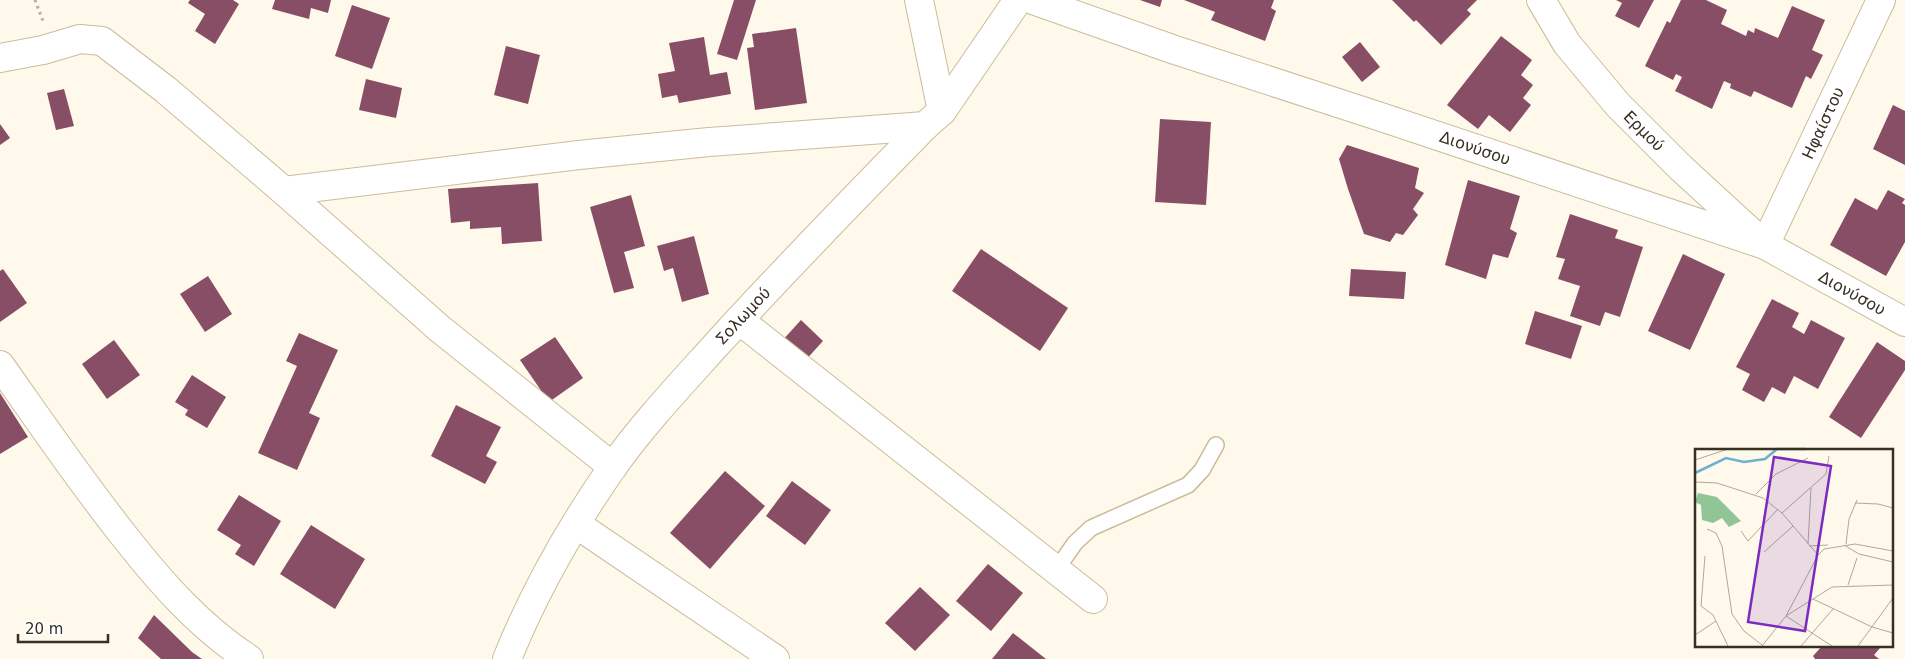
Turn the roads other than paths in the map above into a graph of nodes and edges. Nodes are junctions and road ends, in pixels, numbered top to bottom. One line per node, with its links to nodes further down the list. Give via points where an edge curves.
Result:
1 (919, 0): 7 (street)
2 (1018, 0): 7 (street, Σολωμού)
3 (1033, 0): 9 (street, Διονύσου)
4 (1541, 0): 9 (street, Ερμού, via 1567,44 1618,105)
5 (1881, 0): 9 (street, Ηφαίστου)
6 (0, 58): 8 (street, via 80,40 102,41 166,90)
7 (933, 118): 8 (street, via 578,155); 10 (street, Σολωμού)
8 (284, 191): 14 (street, via 440,329)
9 (1764, 246): 11 (street, Διονύσου)
10 (739, 320): 14 (street, Σολωμού, via 675,390); 16 (street)
11 (1905, 322)
12 (0, 365): 18 (street, via 89,493 145,562 190,613)
13 (1216, 445): 16 (lane, via 1202,470 1188,484 1091,528 1075,543)
14 (613, 467): 15 (street, Σολωμού)
15 (576, 524): 19 (street, Σολωμού, via 542,583); 20 (street)
16 (1056, 570): 17 (street)
17 (1093, 599)
18 (249, 659)
19 (507, 659)
20 (775, 659)

